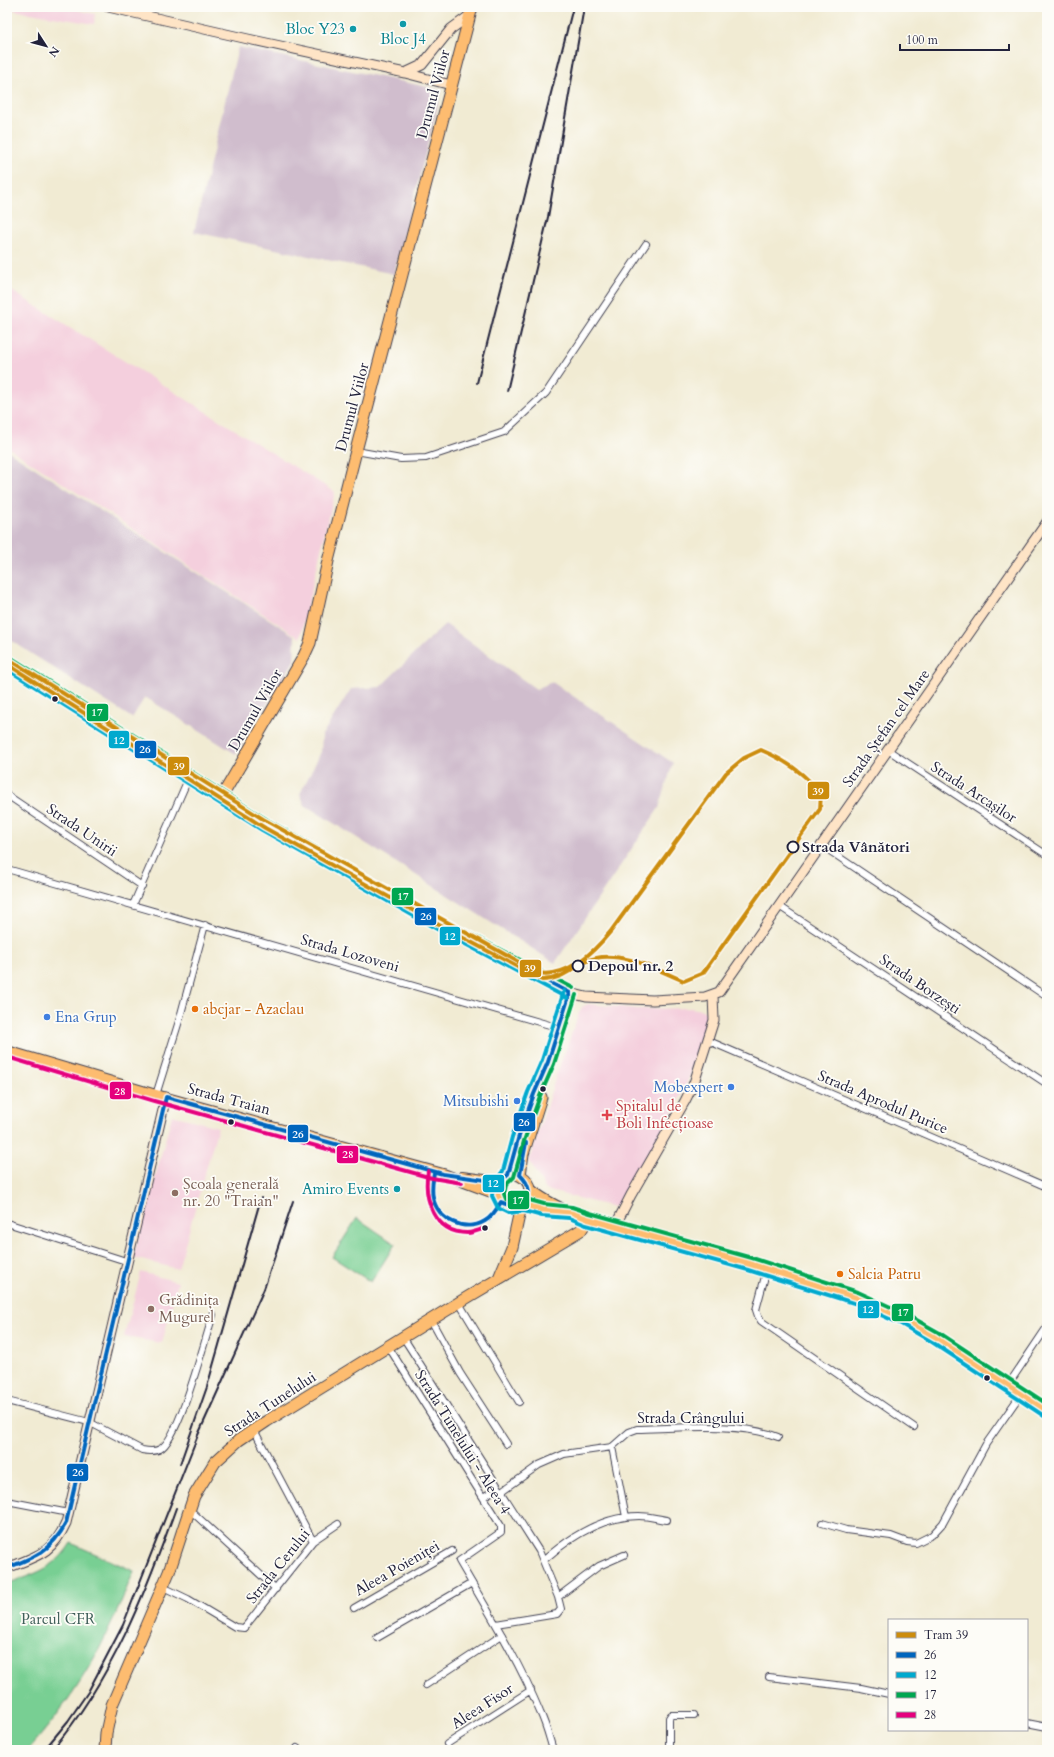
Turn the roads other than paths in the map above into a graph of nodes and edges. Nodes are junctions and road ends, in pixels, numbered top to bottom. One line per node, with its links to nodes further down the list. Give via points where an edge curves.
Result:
1 (108, 7): 3 (street)
2 (470, 12): 3 (street, via 451,29 422,65); 4 (highway, Drumul Viilor)
3 (405, 73): 4 (street)
4 (451, 85): 6 (highway, Drumul Viilor)
5 (646, 244): 6 (street, via 546,393 504,432 426,458 401,459)
6 (356, 452): 12 (highway, Drumul Viilor, via 310,643)
7 (1047, 522): 9 (street, Strada Ștefan cel Mare)
8 (7, 662): 10 (main road)
9 (888, 750): 13 (street, Strada Ștefan cel Mare); 14 (street, Strada Arcașilor)
10 (189, 777): 12 (main road); 16 (street)
11 (7, 795): 16 (street, Strada Unirii)
12 (221, 798): 20 (highway, via 438,923)
13 (821, 845): 18 (street, Strada Ștefan cel Mare); 22 (street)
14 (1047, 855)
15 (7, 869): 17 (street, Strada Lozoveni)
16 (142, 886): 17 (street)
17 (134, 905): 19 (street, Strada Lozoveni)
18 (779, 906): 21 (street, Strada Ștefan cel Mare, via 725,984); 27 (street, Strada Borzești)
19 (205, 925): 23 (street, Strada Lozoveni); 28 (street)
20 (570, 993): 21 (street, via 586,997 653,1000 693,999); 23 (highway)
21 (714, 995): 24 (street, via 715,1013)
22 (1047, 997)
23 (560, 1028): 26 (highway)
24 (709, 1041): 32 (street, Strada Aprodul Purice); 41 (street, via 694,1083)
25 (7, 1051): 28 (main road, Strada Traian)
26 (548, 1062): 30 (highway, via 542,1092 523,1154); 31 (highway)
27 (1047, 1084)
28 (161, 1096): 29 (main road, Strada Traian); 43 (street)
29 (443, 1174): 31 (main road, Strada Traian); 34 (main road, Strada Traian)
30 (520, 1175): 31 (highway); 33 (highway, via 527,1181)
31 (503, 1178): 34 (highway)
32 (1047, 1187)
33 (530, 1189): 35 (highway, via 530,1195); 37 (main road)
34 (497, 1194): 36 (highway, via 501,1202)
35 (522, 1205): 36 (highway); 37 (main road, via 555,1212); 40 (highway)
36 (508, 1206): 40 (highway)
37 (569, 1212): 38 (main road)
38 (588, 1219): 41 (main road); 45 (highway, Strada Tunelului, via 581,1230)
39 (8, 1224): 42 (street); 43 (street)
40 (516, 1224): 45 (highway, via 509,1258)
41 (615, 1226): 44 (main road)
42 (7, 1231)
43 (126, 1261): 57 (street)
44 (766, 1269): 52 (main road, via 841,1292 904,1319); 58 (street, via 756,1310 761,1321)
45 (499, 1278): 46 (highway, Strada Tunelului)
46 (458, 1303): 48 (highway, Strada Tunelului); 55 (street)
47 (213, 1315): 57 (street, via 180,1420 171,1439 161,1449 142,1450)
48 (431, 1320): 50 (highway, Strada Tunelului); 61 (street, via 460,1372)
49 (1047, 1327): 52 (street)
50 (403, 1337): 51 (highway, Strada Tunelului); 63 (street)
51 (388, 1346): 59 (highway, Strada Tunelului); 64 (street, Strada Tunelului - Aleea 4)
52 (1008, 1385): 53 (main road)
53 (1020, 1394): 56 (main road); 70 (street, via 986,1444 942,1523 932,1535 916,1543)
54 (7, 1401): 57 (street)
55 (519, 1402)
56 (1047, 1411)
57 (89, 1422): 67 (street)
58 (914, 1427)
59 (254, 1430): 66 (highway, Strada Tunelului, via 214,1462 200,1485); 72 (street)
60 (778, 1437): 62 (street, Strada Crângului, via 734,1428 637,1429 629,1432)
61 (506, 1444)
62 (612, 1447): 63 (street, via 564,1454 539,1465); 68 (street)
63 (500, 1490): 64 (street); 75 (street)
64 (483, 1497): 77 (street, Strada Tunelului - Aleea 4, via 502,1529 459,1561)
65 (7, 1501): 67 (street)
66 (190, 1510): 78 (highway, Strada Tunelului); 79 (street)
67 (69, 1513): 76 (street, via 61,1534 48,1550)
68 (626, 1517): 69 (street); 75 (street, via 584,1532 567,1541)
69 (667, 1520)
70 (822, 1523)
71 (338, 1524): 72 (street, Strada Cerului)
72 (313, 1541): 79 (street, Strada Cerului)
73 (452, 1551): 81 (street, Aleea Poieniței)
74 (624, 1555): 80 (street, via 599,1566)
75 (544, 1560): 80 (street)
76 (7, 1568)
77 (472, 1584): 82 (street, Strada Tunelului - Aleea 4); 84 (street)
78 (163, 1587): 79 (street, Strada Cerului, via 241,1629); 93 (highway, Strada Tunelului, via 112,1705)
79 (276, 1589)
80 (558, 1597): 82 (street, via 560,1609 557,1614)
81 (354, 1608)
82 (496, 1624): 83 (street, Strada Tunelului - Aleea 4)
83 (502, 1635): 86 (street); 87 (street, Strada Tunelului - Aleea 4)
84 (377, 1638)
85 (769, 1677): 88 (street)
86 (426, 1685)
87 (531, 1690): 92 (street, Aleea Fisor); 94 (street, Strada Tunelului - Aleea 4)
88 (888, 1694)
89 (694, 1715): 95 (street, via 671,1715)
90 (1028, 1723): 91 (street)
91 (1047, 1727)
92 (447, 1744)
93 (105, 1750)
94 (553, 1750)
95 (669, 1750)

